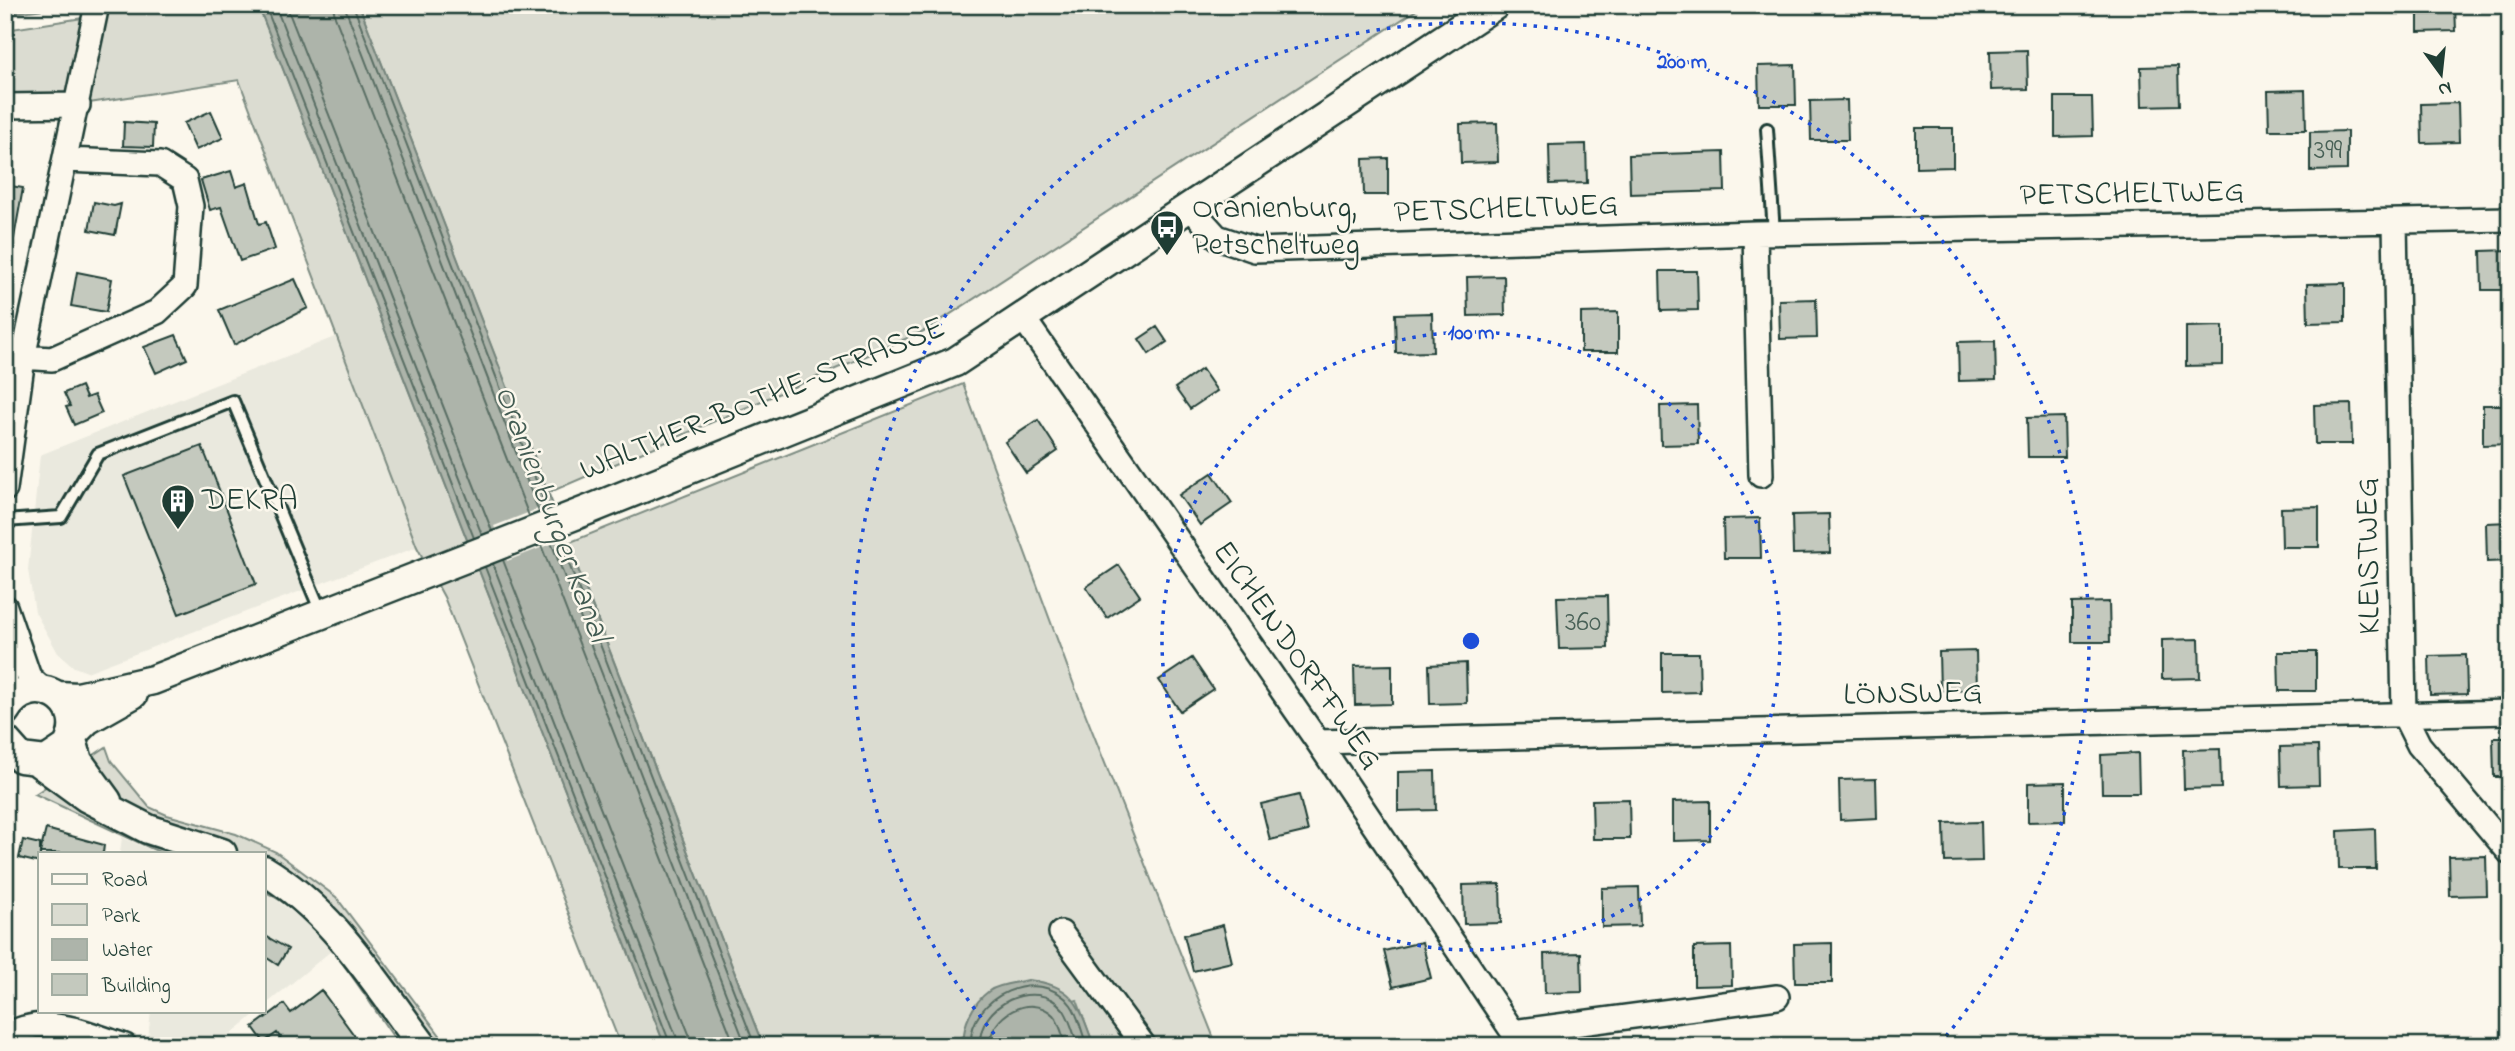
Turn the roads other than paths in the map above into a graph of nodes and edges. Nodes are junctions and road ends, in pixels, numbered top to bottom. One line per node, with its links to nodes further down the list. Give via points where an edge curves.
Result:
1 (97, 5): 3 (street)
2 (1495, 5): 7 (street, WALTHER-BOTHE-STRASSE)
3 (79, 103): 4 (street); 6 (street)
4 (5, 106)
5 (1767, 129): 10 (lane)
6 (66, 160): 12 (street); 12 (street, via 160,164 185,180 191,206 185,286 157,312 52,359)
7 (1190, 207): 10 (street, PETSCHELTWEG, via 1217,237 1255,250); 11 (street, WALTHER-BOTHE-STRASSE)
8 (2510, 219): 9 (street, PETSCHELTWEG)
9 (2395, 222): 10 (street, PETSCHELTWEG); 23 (street, KLEISTWEG)
10 (1764, 233): 13 (street)
11 (1024, 319): 17 (street, WALTHER-BOTHE-STRASSE, via 955,362 921,377); 25 (street, EICHENDORFFWEG)
12 (14, 357): 14 (street)
13 (1761, 475)
14 (5, 489)
15 (5, 521): 17 (lane, via 61,517 98,454 233,401)
16 (5, 607): 20 (street, via 25,669)
17 (322, 615): 19 (street, WALTHER-BOTHE-STRASSE)
18 (5, 673): 21 (street)
19 (153, 680): 20 (street, WALTHER-BOTHE-STRASSE, via 78,697); 24 (street, WALTHER-BOTHE-STRASSE, via 87,720)
20 (51, 693): 21 (street, WALTHER-BOTHE-STRASSE, via 20,695); 24 (street, via 70,709)
21 (6, 709)
22 (2510, 712): 23 (street, LÖNSWEG)
23 (2404, 715): 25 (street, LÖNSWEG); 29 (street, KLEISTWEG, via 2419,745)
24 (73, 736): 26 (street, WALTHER-BOTHE-STRASSE, via 61,754); 27 (street, via 78,761)
25 (1318, 742): 34 (street, EICHENDORFFWEG)
26 (16, 752): 27 (street)
27 (113, 809): 28 (street, via 148,829)
28 (219, 852)
29 (2510, 853)
30 (266, 871): 36 (street, via 290,886 340,932)
31 (1061, 933): 37 (street)
32 (1777, 997): 34 (street, EICHENDORFFWEG)
33 (5, 1037): 35 (street, via 44,1023)
34 (1515, 1039)
35 (125, 1046)
36 (423, 1046)
37 (1144, 1046)

